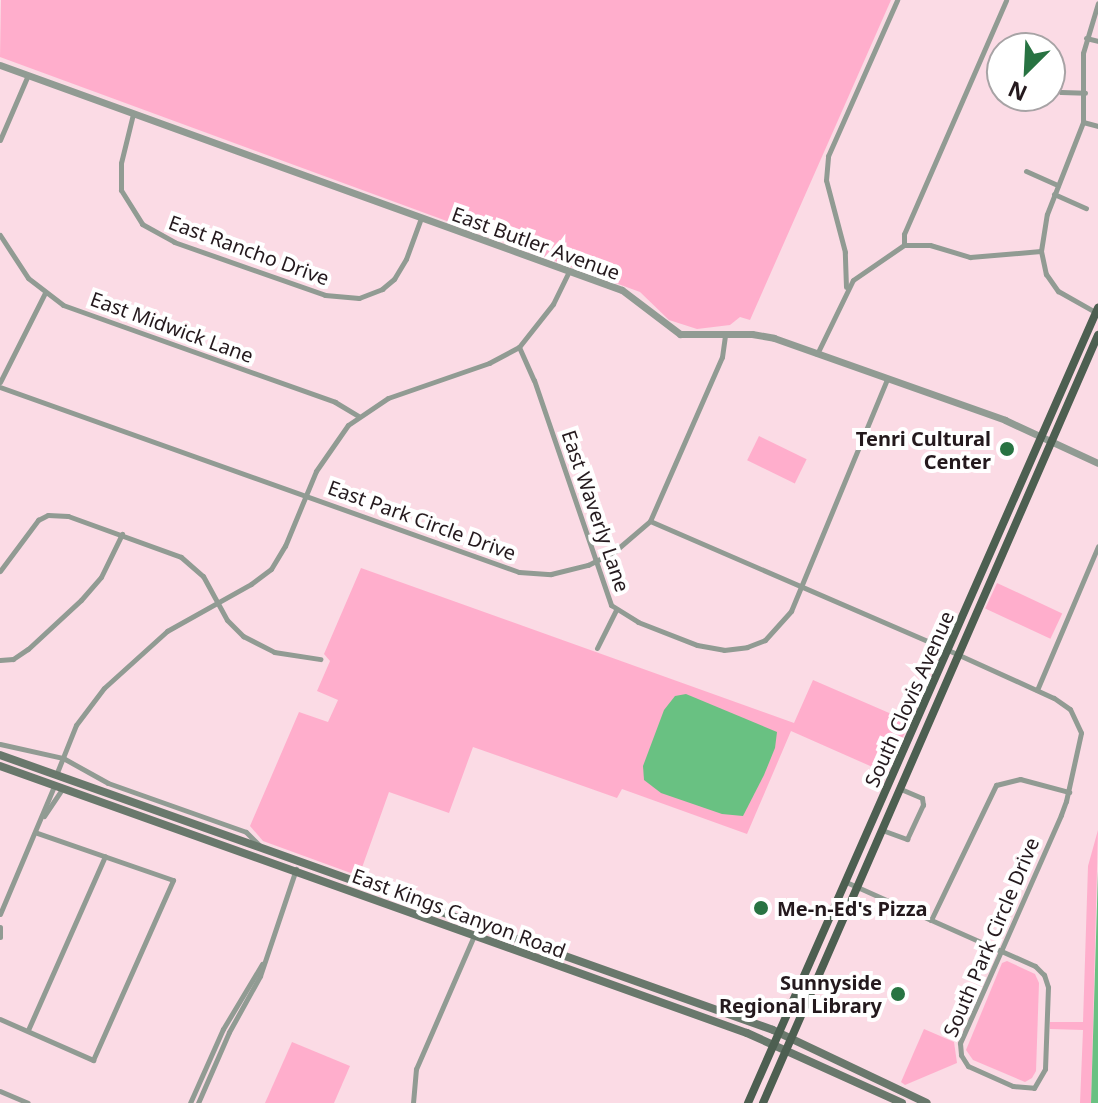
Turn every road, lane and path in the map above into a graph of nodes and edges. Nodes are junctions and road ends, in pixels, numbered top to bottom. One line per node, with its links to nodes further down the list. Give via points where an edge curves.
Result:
1 (897, 0): 23 (street, via 828,156 826,180 848,270)
2 (1006, 0): 20 (street, via 904,234)
3 (1098, 3): 4 (street)
4 (1086, 38): 5 (street); 9 (street)
5 (1098, 41)
6 (0, 65): 7 (street, East Butler Avenue)
7 (28, 75): 10 (street, East Butler Avenue); 13 (street)
8 (1066, 92): 9 (street)
9 (1085, 93): 11 (street)
10 (133, 114): 18 (street, East Butler Avenue); 18 (street, East Rancho Drive, via 121,163 124,198 149,230 201,252 325,295 359,298 382,289 398,274)
11 (1083, 122): 12 (street); 15 (street)
12 (1098, 126)
13 (0, 140)
14 (1026, 171): 15 (street)
15 (1058, 185): 16 (street)
16 (1054, 194): 17 (street); 21 (street)
17 (1086, 208)
18 (421, 218): 22 (street, East Butler Avenue)
19 (0, 235): 24 (street, East Midwick Lane, via 19,268)
20 (904, 245): 21 (street, via 930,245 970,257); 23 (street, via 863,270)
21 (1041, 251): 25 (street, via 1046,274 1058,291)
22 (569, 271): 27 (street, East Butler Avenue, via 630,294 680,334); 28 (street, via 543,320)
23 (845, 292): 29 (street)
24 (45, 293): 31 (street); 32 (street, East Midwick Lane, via 75,309 335,402)
25 (1097, 311): 33 (main road, South Clovis Avenue)
26 (1098, 335): 34 (main road, South Clovis Avenue)
27 (725, 336): 29 (street, East Butler Avenue, via 765,336); 37 (street, via 722,357)
28 (519, 347): 32 (street, via 489,363 399,393); 40 (street, East Waverly Lane)
29 (817, 354): 30 (street, East Butler Avenue)
30 (887, 379): 33 (street, East Butler Avenue); 42 (street, East Waverly Lane)
31 (0, 384): 36 (street, East Park Circle Drive)
32 (358, 416): 36 (street, via 332,445)
33 (1042, 435): 34 (street, East Butler Avenue); 46 (main road, South Clovis Avenue)
34 (1052, 440): 35 (street, East Butler Avenue); 47 (main road, South Clovis Avenue)
35 (1098, 463)
36 (305, 495): 40 (street, East Park Circle Drive, via 519,572 551,574); 43 (street, via 271,569)
37 (650, 521): 40 (street, East Park Circle Drive); 42 (street)
38 (122, 534): 41 (street, via 68,516 48,515 38,520); 43 (street, via 189,563); 49 (street, via 92,589 28,649)
39 (1098, 546): 50 (street)
40 (596, 562): 44 (street, East Waverly Lane)
41 (0, 571)
42 (800, 586): 44 (street, East Waverly Lane, via 791,611 772,635 737,649 697,645); 46 (street)
43 (217, 602): 48 (street, via 234,628 258,646); 53 (street, via 167,631 104,688 83,714)
44 (616, 610): 45 (street)
45 (597, 648)
46 (948, 650): 47 (street); 65 (main road, South Clovis Avenue)
47 (958, 655): 50 (street); 57 (main road, South Clovis Avenue)
48 (320, 659)
49 (2, 660)
50 (1037, 690): 58 (street, South Park Circle Drive, via 1061,702 1078,720 1081,746)
51 (0, 744): 53 (street, East Kings Canyon Road)
52 (0, 755): 55 (main road, East Kings Canyon Road)
53 (63, 758): 55 (street); 62 (street, East Kings Canyon Road, via 108,783 246,832)
54 (0, 764): 55 (main road, via 48,778); 56 (main road, East Kings Canyon Road)
55 (56, 775): 59 (main road, East Kings Canyon Road)
56 (58, 788): 59 (main road, via 65,785 121,804); 61 (street); 64 (main road, East Kings Canyon Road)
57 (899, 788): 60 (main road, South Clovis Avenue); 60 (street, via 922,798 923,805 907,839)
58 (1069, 792): 68 (street, via 1020,779 996,785); 72 (street, South Park Circle Drive)
59 (137, 804): 62 (main road, East Kings Canyon Road)
60 (881, 830): 66 (main road, South Clovis Avenue)
61 (37, 833): 63 (street); 67 (street)
62 (261, 849): 64 (main road, East Kings Canyon Road)
63 (105, 856): 77 (street); 77 (street, via 173,880 93,1060)
64 (296, 867): 70 (main road, East Kings Canyon Road); 73 (street)
65 (846, 882): 66 (street); 78 (main road, South Clovis Avenue)
66 (856, 887): 68 (street); 79 (main road, South Clovis Avenue)
67 (0, 914)
68 (931, 920): 72 (street)
69 (0, 927): 71 (street)
70 (476, 930): 74 (main road, East Kings Canyon Road); 75 (main road, East Kings Canyon Road); 86 (street, via 414,1075)
71 (0, 937)
72 (1001, 951): 72 (street, South Park Circle Drive, via 1035,966 1048,987 1045,1069 1034,1088 1023,1089 968,1066 961,1055 960,1043)
73 (262, 964): 84 (street, via 223,1029); 85 (street)
74 (577, 972): 75 (main road); 80 (main road, East Kings Canyon Road)
75 (640, 984): 78 (main road, East Kings Canyon Road)
76 (0, 1019): 77 (street)
77 (28, 1030)
78 (780, 1033): 79 (main road, East Kings Canyon Road); 80 (main road, South Clovis Avenue)
79 (791, 1038): 81 (main road, South Clovis Avenue); 90 (main road, East Kings Canyon Road)
80 (774, 1044): 81 (main road, East Kings Canyon Road); 87 (main road, South Clovis Avenue)
81 (786, 1049): 88 (main road, South Clovis Avenue); 89 (main road, East Kings Canyon Road)
82 (0, 1091): 83 (street)
83 (28, 1103)
84 (190, 1103)
85 (198, 1103)
86 (413, 1103)
87 (748, 1103)
88 (763, 1103)
89 (902, 1103)
90 (927, 1103)

